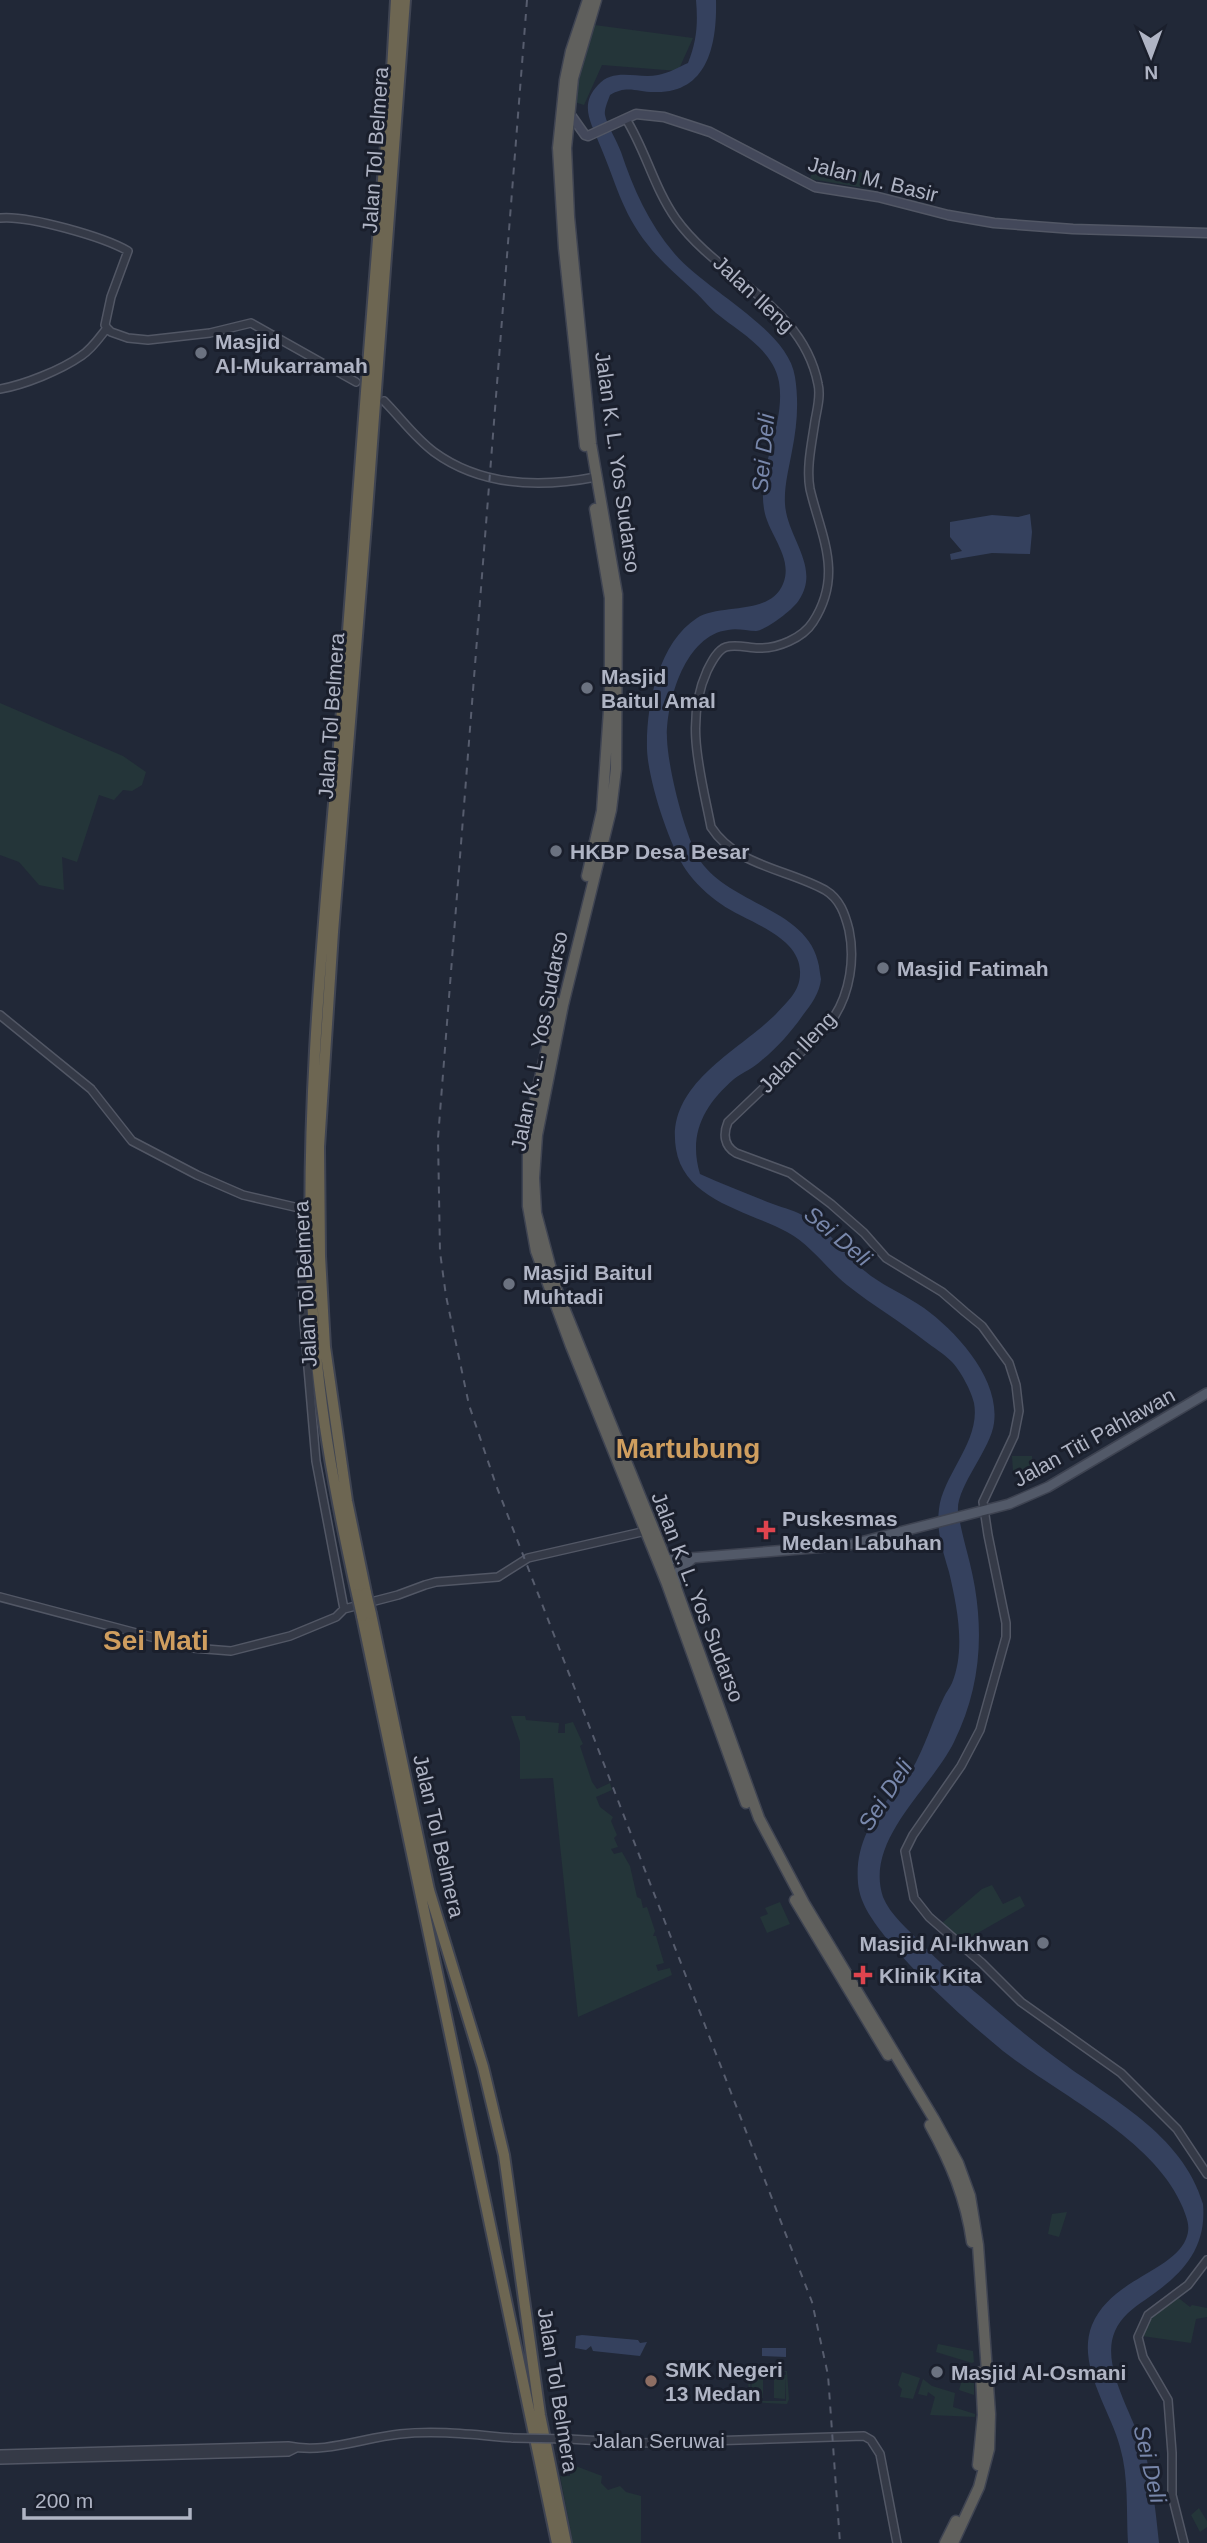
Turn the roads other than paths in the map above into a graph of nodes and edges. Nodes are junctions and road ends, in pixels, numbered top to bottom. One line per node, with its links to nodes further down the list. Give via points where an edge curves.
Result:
1 (396, 0): 22 (highway, Jalan Tol Belmera, via 310,1146 312,1297 321,1402 335,1489)
2 (405, 0): 22 (highway, Jalan Tol Belmera, via 319,1147 325,1346)
3 (588, 0): 5 (highway, Jalan K. L. Yos Sudarso, via 571,51)
4 (596, 0): 5 (highway, Jalan K. L. Yos Sudarso)
5 (565, 111): 6 (main road, Jalan M. Basir, via 585,135); 13 (highway, Jalan K. L. Yos Sudarso, via 569,217)
6 (625, 120): 8 (main road, Jalan M. Basir, via 645,114 681,121 808,185 966,219 1062,229); 17 (street, Jalan Ileng, via 676,219 798,333 819,386 809,477 828,552 829,573 820,606 807,629 778,646 724,647 705,676 695,737 711,827 718,838 746,858 834,896 847,922 851,961 847,990 834,1018 728,1122 726,1141 736,1153 790,1173 864,1233 886,1258 942,1292 1000,1348 1016,1385 1019,1411 1014,1436 983,1502)
7 (0, 218): 9 (street, via 64,229 128,251 111,297)
8 (1207, 233)
9 (107, 328): 10 (street, via 128,338 148,340 251,323); 11 (street, via 75,360)
10 (356, 382)
11 (0, 389)
12 (384, 401): 13 (street, via 434,452 483,477 519,484)
13 (593, 477): 16 (highway, Jalan K. L. Yos Sudarso, via 610,598 610,724 600,821 530,1131 528,1206 544,1263)
14 (0, 1015): 24 (street, via 91,1089 132,1141 218,1185 302,1212 304,1321 316,1461)
15 (1207, 1393): 17 (main road, Jalan Titi Pahlawan, via 1031,1497)
16 (634, 1493): 18 (highway, Jalan K. L. Yos Sudarso); 20 (highway, Jalan K. L. Yos Sudarso)
17 (984, 1510): 19 (main road, Jalan Titi Pahlawan, via 849,1545); 27 (street, via 1006,1637 979,1730 905,1851 915,1898 929,1917 1021,2002 1121,2073 1177,2129)
18 (646, 1531): 20 (highway, Jalan K. L. Yos Sudarso); 24 (street, via 528,1558 498,1577 436,1582)
19 (694, 1557): 20 (main road, Jalan Titi Pahlawan); 21 (main road, via 679,1571)
20 (662, 1560): 21 (highway, Jalan K. L. Yos Sudarso); 26 (highway, Jalan K. L. Yos Sudarso)
21 (676, 1586): 26 (highway, Jalan K. L. Yos Sudarso)
22 (361, 1594): 25 (highway, Jalan Tol Belmera, bridge)
23 (0, 1597): 24 (street, via 220,1652 290,1636)
24 (344, 1609)
25 (366, 1615): 30 (highway, Jalan Tol Belmera); 31 (highway, Jalan Tol Belmera, via 429,1890 483,2067 504,2155 540,2415)
26 (749, 1803): 33 (highway, Jalan K. L. Yos Sudarso, via 768,1851 807,1921 951,2165 967,2213 975,2272 982,2442 974,2481); 34 (highway, Jalan K. L. Yos Sudarso, via 934,2119 970,2196 978,2245 989,2449 979,2487)
27 (1207, 2174)
28 (1207, 2260): 35 (street, via 1188,2285 1148,2315 1138,2337 1143,2357 1168,2400 1172,2495)
29 (0, 2457): 32 (street, Jalan Seruwai, bridge, via 288,2452 398,2434 441,2432 641,2443 864,2436 880,2454)
30 (557, 2543)
31 (566, 2543)
32 (897, 2543)
33 (945, 2543)
34 (953, 2543)
35 (1184, 2543)

